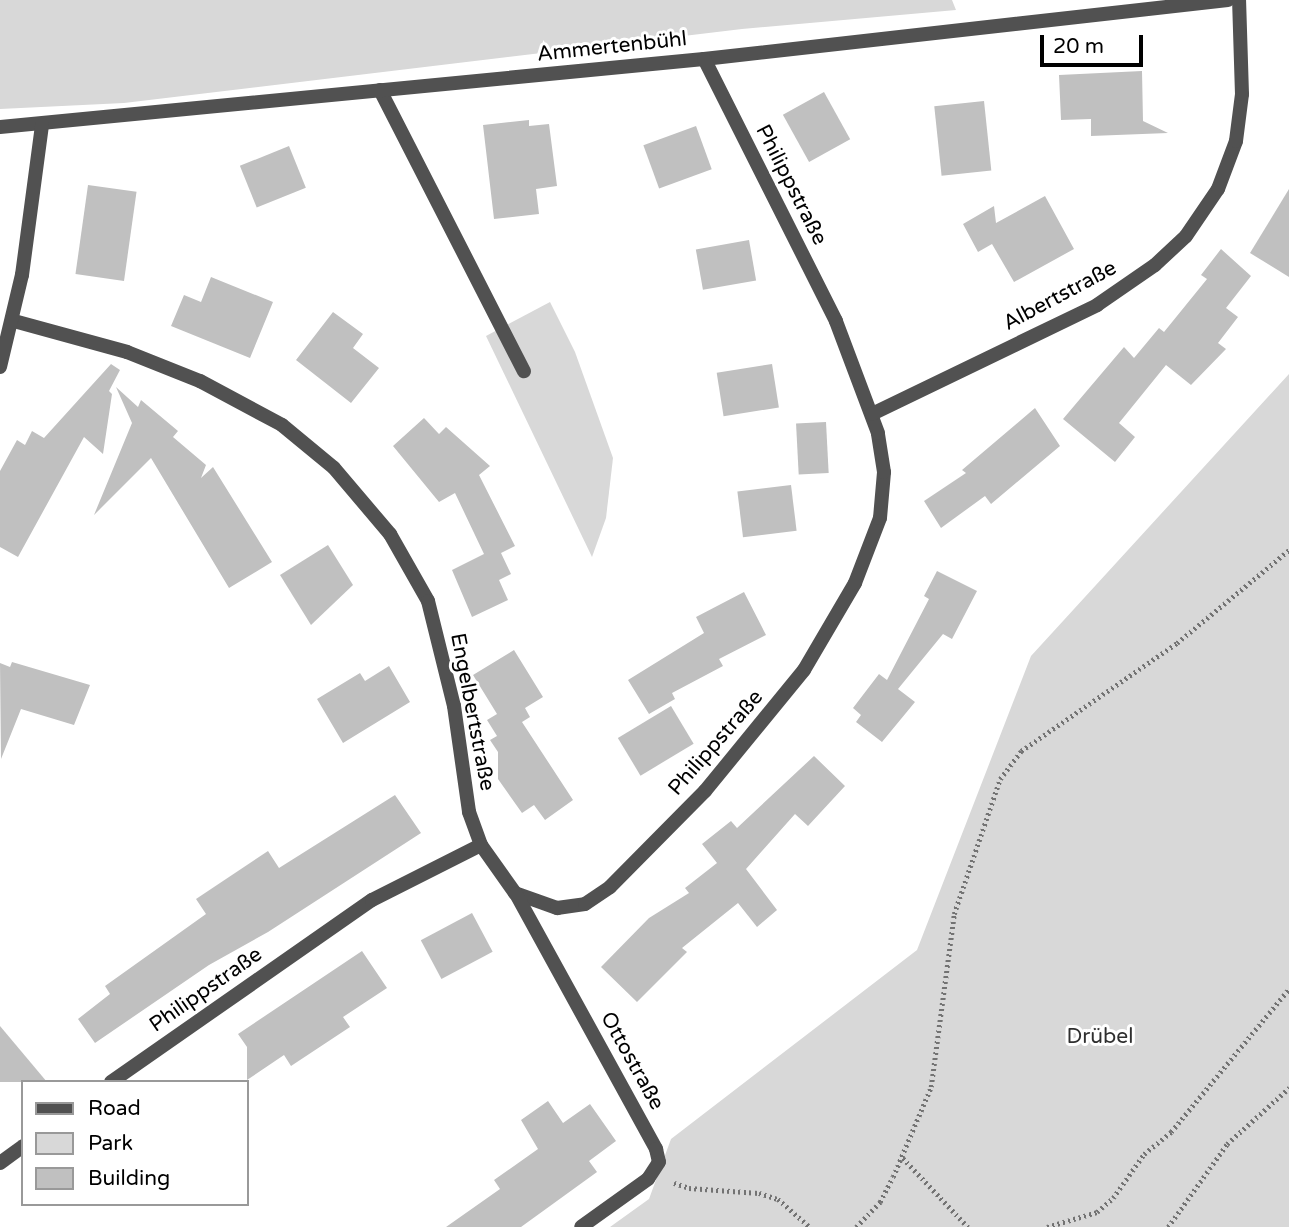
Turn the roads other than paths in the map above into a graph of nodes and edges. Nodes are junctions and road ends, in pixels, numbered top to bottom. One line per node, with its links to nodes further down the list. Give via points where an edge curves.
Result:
1 (1228, 0): 3 (street, Ammertenbühl)
2 (1239, 0): 10 (street, Albertstraße, via 1242,94 1236,141 1218,189 1186,236 1155,265 1097,305)
3 (704, 59): 4 (street, Ammertenbühl); 10 (street, Philippstraße, via 836,321)
4 (380, 90): 5 (street, Ammertenbühl); 9 (street)
5 (42, 125): 6 (street, Ammertenbühl); 7 (street)
6 (0, 127)
7 (14, 321): 8 (street); 11 (street, Engelbertstraße, via 127,352 212,386 282,425 334,468 390,534 428,601 454,706 469,812)
8 (0, 367)
9 (524, 371)
10 (872, 414): 12 (street, Philippstraße, via 884,472 880,518 855,583 804,670 705,791 597,899 557,908)
11 (481, 845): 12 (street); 13 (street, Philippstraße, via 372,900)
12 (515, 893): 16 (street, Ottostraße, via 656,1149 656,1171)
13 (114, 1080)
14 (21, 1147): 15 (street)
15 (0, 1163)
16 (581, 1227)

